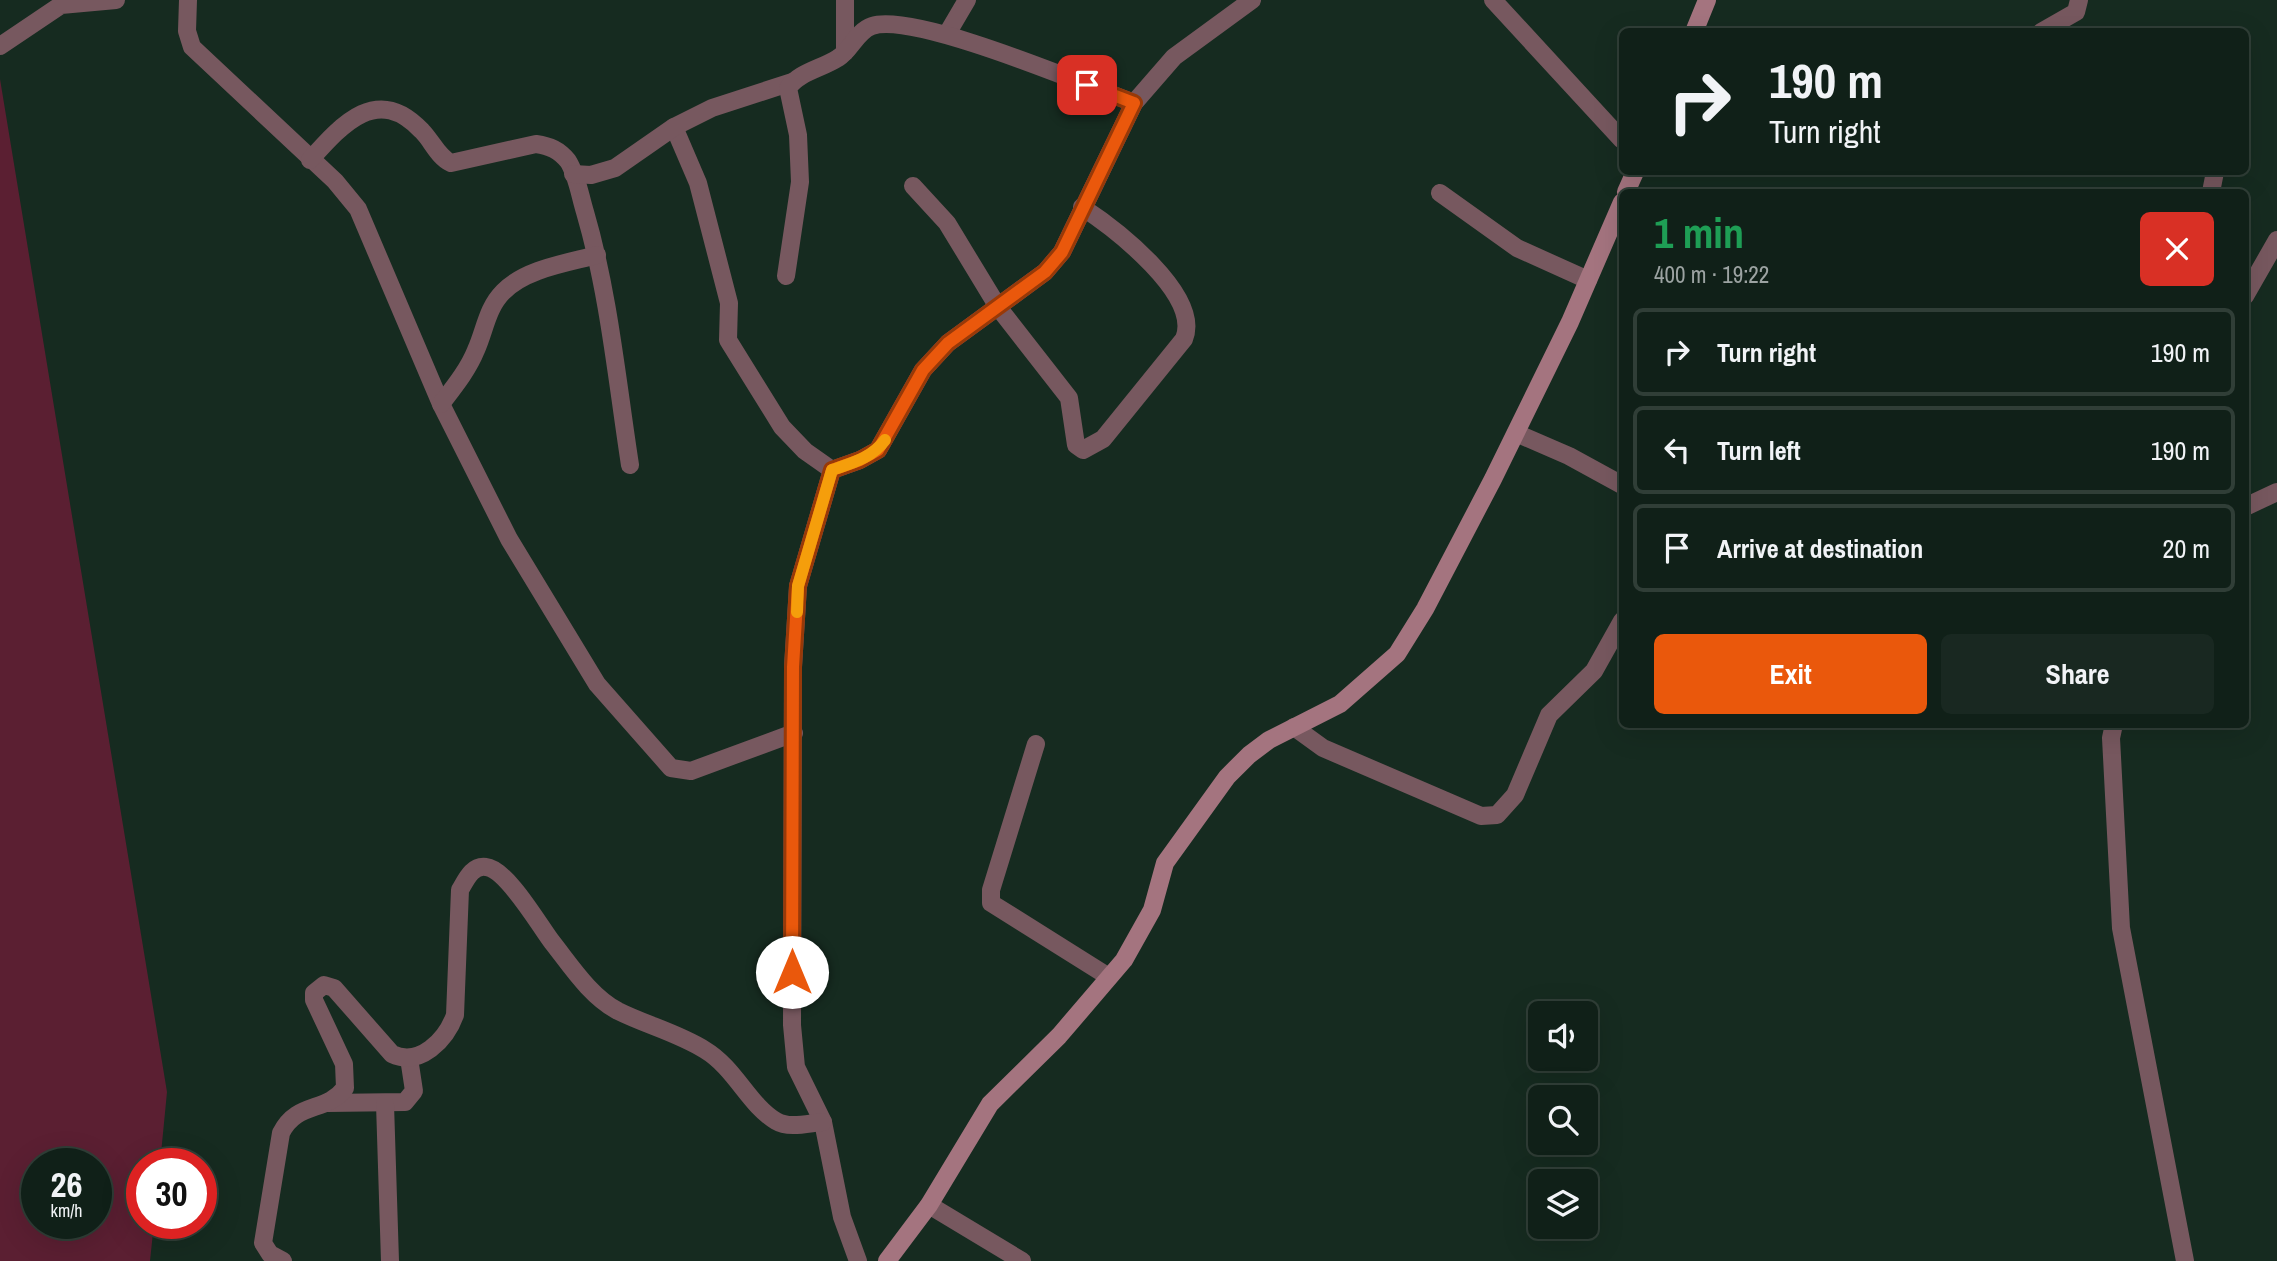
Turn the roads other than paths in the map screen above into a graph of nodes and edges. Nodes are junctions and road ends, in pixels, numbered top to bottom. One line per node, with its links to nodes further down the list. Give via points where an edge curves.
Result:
1 (116, 0): 9 (street)
2 (188, 0): 19 (street, via 187,31 192,47)
3 (845, 0): 14 (street)
4 (967, 0): 12 (street)
5 (1252, 0): 16 (street, via 1174,57)
6 (1493, 0): 18 (street)
7 (1707, 0): 10 (street)
8 (2079, 0): 11 (street, via 2076,12)
9 (74, 1): 13 (street, via 50,10)
10 (1696, 28)
11 (2048, 28)
12 (947, 34): 14 (street, via 877,24 862,32); 16 (street)
13 (0, 46)
14 (845, 52): 15 (street)
15 (792, 82): 17 (street, via 712,108); 27 (street, via 788,97 798,135 800,182)
16 (1134, 103): 23 (street)
17 (674, 127): 20 (street, via 615,168 591,175); 34 (street, via 707,216 729,303 727,329 732,347 782,426 805,451)
18 (1619, 137)
19 (310, 160): 20 (street, via 353,119 383,108 403,113 451,163 536,144 560,153); 31 (street, via 358,209)
20 (573, 174): 26 (street)
21 (913, 186): 30 (street, via 947,223)
22 (1440, 193): 28 (street, via 1517,248)
23 (1082, 207): 30 (street, via 1062,252 1045,272); 30 (street, via 1117,230 1158,270 1188,322 1184,339 1093,447 1083,450 1076,445 1069,398)
24 (1619, 208): 28 (street)
25 (2277, 240): 29 (street)
26 (597, 255): 31 (street, via 522,278 505,290 489,310 476,351); 33 (street)
27 (786, 276)
28 (1588, 280): 32 (street)
29 (2249, 289)
30 (999, 307): 34 (street, via 948,343 923,370 878,450)
31 (441, 404): 41 (street, via 509,538 597,684 671,768 691,771)
32 (1516, 433): 35 (street); 39 (street, via 1397,654 1340,704)
33 (630, 465)
34 (832, 470): 41 (street, via 798,586)
35 (1619, 483)
36 (2277, 492): 37 (street)
37 (2249, 505)
38 (1619, 626): 39 (street, via 1594,671 1549,715 1515,794 1497,815 1481,816 1323,748)
39 (1294, 727): 43 (street, via 1249,755 1205,807 1166,863 1145,928)
40 (2113, 728): 54 (street, via 2121,928)
41 (794, 733): 47 (street, via 793,1049 796,1067)
42 (1036, 744): 43 (street, via 991,890 991,903)
43 (1109, 977): 48 (street, via 1059,1036 990,1104)
44 (409, 1058): 45 (street, via 392,1054 334,988 320,986 314,1000 347,1076 345,1088); 46 (street, via 414,1091 405,1102); 47 (street, via 433,1048 449,1031 459,995 460,890 470,873 486,867 513,889 591,991 608,1004 705,1050 731,1070 777,1122)
45 (327, 1103): 46 (street); 49 (street, via 298,1112 281,1133 263,1243)
46 (385, 1104): 50 (street)
47 (823, 1122): 51 (street, via 842,1217)
48 (929, 1205): 52 (street); 53 (street)
49 (283, 1261)
50 (390, 1261)
51 (858, 1261)
52 (887, 1261)
53 (1023, 1261)
54 (2185, 1261)

